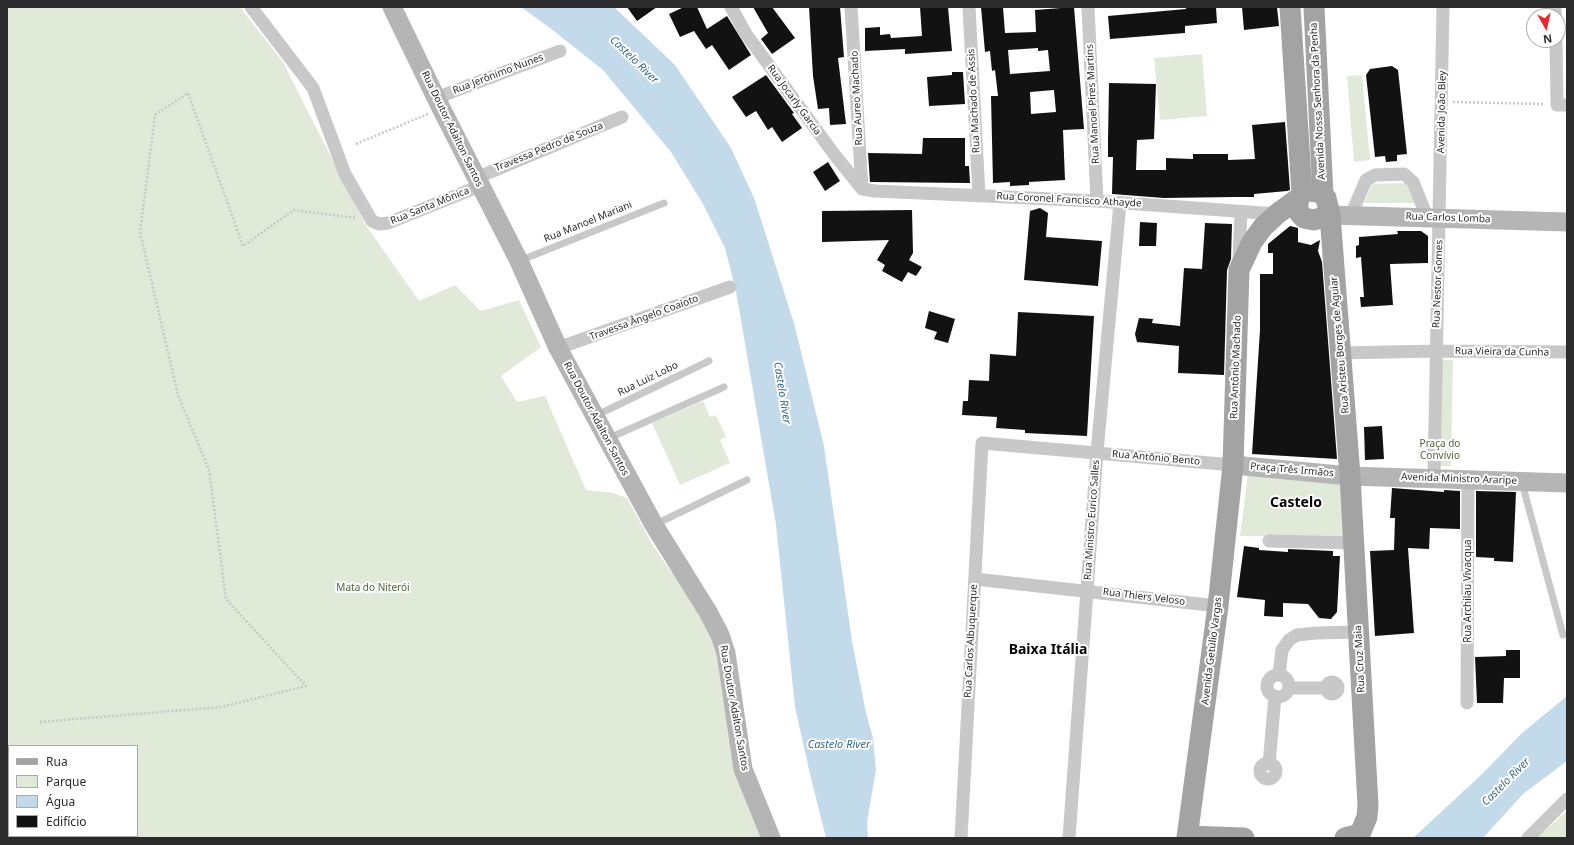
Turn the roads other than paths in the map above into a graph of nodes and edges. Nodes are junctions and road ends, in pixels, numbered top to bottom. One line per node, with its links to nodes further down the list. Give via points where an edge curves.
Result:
1 (251, 7): 17 (street, Rua Santa Mônica, via 313,88 345,174 376,222 388,223)
2 (392, 7): 14 (main road, Rua Doutor Adalton Santos)
3 (731, 7): 18 (street, Rua Jocarly Garcia, via 746,34)
4 (851, 7): 18 (street, Rua Aureo Machado)
5 (969, 7): 19 (street, Rua Machado de Assis)
6 (1088, 7): 22 (street, Rua Manoel Pires Martins)
7 (1290, 7): 13 (main road, Avenida Nossa Senhora da Penha)
8 (1314, 7): 12 (main road, Avenida Nossa Senhora da Penha)
9 (1443, 7): 29 (street, Avenida João Bley, via 1442,102)
10 (1557, 48): 15 (street)
11 (560, 51): 14 (street, Rua Jerônimo Nunes)
12 (1318, 66): 13 (main road); 21 (main road, Avenida Nossa Senhora da Penha)
13 (1294, 68): 20 (main road, Avenida Nossa Senhora da Penha)
14 (438, 103): 17 (main road, Rua Doutor Adalton Santos)
15 (1562, 105)
16 (622, 117): 17 (street, Travessa Pedro de Souza)
17 (478, 182): 31 (main road, Rua Doutor Adalton Santos)
18 (862, 189): 19 (street, Rua Coronel Francisco Athayde)
19 (979, 195): 22 (street, Rua Coronel Francisco Athayde)
20 (1301, 195): 21 (main road, via 1314,191); 26 (main road, Rua Antônio Machado); 27 (main road, via 1298,211 1304,218 1314,220)
21 (1323, 195): 27 (main road, via 1328,202)
22 (1097, 201): 24 (street, Rua Coronel Francisco Athayde)
23 (664, 203): 31 (lane, Rua Manoel Mariani)
24 (1120, 203): 25 (street, Rua Coronel Francisco Athayde); 43 (street, Rua Ministro Eurico Salles)
25 (1241, 212): 26 (street, Rua Coronel Francisco Athayde); 32 (street, Rua Antônio Machado)
26 (1276, 214): 32 (main road, Rua Antônio Machado, via 1262,227 1252,242)
27 (1330, 215): 28 (main road, Rua Carlos Lomba); 37 (main road, Rua Aristeu Borges de Aguiar)
28 (1351, 215): 29 (main road, Rua Carlos Lomba); 29 (street, via 1366,180 1376,175 1404,174 1413,182)
29 (1433, 217): 30 (main road, Rua Carlos Lomba); 35 (street, Rua Nestor Gomes)
30 (1567, 222)
31 (519, 261): 34 (main road, Rua Doutor Adalton Santos)
32 (1239, 270): 44 (main road, Rua Antônio Machado)
33 (730, 287): 34 (street, Travessa Ângelo Coaioto)
34 (558, 348): 40 (main road, Rua Doutor Adalton Santos)
35 (1436, 351): 36 (street, Rua Vieira da Cunha); 37 (street, Rua Vieira da Cunha); 46 (street)
36 (1567, 352)
37 (1340, 353): 45 (main road, Rua Aristeu Borges de Aguiar)
38 (710, 361): 40 (lane, Rua Luiz Lobo)
39 (724, 387): 41 (lane)
40 (594, 416): 41 (main road, Rua Doutor Adalton Santos)
41 (607, 439): 51 (main road, Rua Doutor Adalton Santos)
42 (982, 443): 43 (street, Rua Antônio Bento); 54 (street, Rua Carlos Albuquerque)
43 (1097, 452): 44 (street, Rua Antônio Bento); 55 (street, Rua Ministro Eurico Salles)
44 (1233, 465): 45 (main road, Praça Três Irmãos); 56 (main road, Avenida Getúlio Vargas)
45 (1350, 476): 46 (main road, Avenida Ministro Araripe); 53 (main road, Rua Cruz Maia)
46 (1434, 478): 47 (main road, Avenida Ministro Araripe)
47 (1468, 479): 49 (main road, Avenida Ministro Araripe); 63 (street, Rua Archilau Vivacqua)
48 (747, 480): 51 (lane)
49 (1521, 481): 50 (main road, Avenida Ministro Araripe); 58 (lane)
50 (1567, 483)
51 (654, 525): 68 (main road, Rua Doutor Adalton Santos, via 720,635 726,653 743,769)
52 (1269, 541): 53 (street)
53 (1354, 543): 57 (main road, Rua Cruz Maia)
54 (975, 579): 55 (street, Rua Thiers Veloso); 69 (street, Rua Carlos Albuquerque)
55 (1087, 591): 56 (street, Rua Thiers Veloso); 70 (street, Rua Ministro Eurico Salles)
56 (1218, 606): 66 (main road, Avenida Getúlio Vargas)
57 (1358, 632): 59 (street, via 1297,635 1289,640 1282,650); 67 (main road, Rua Cruz Maia, via 1368,805 1367,817 1360,834)
58 (1563, 635)
59 (1279, 674): 60 (street, via 1286,678); 62 (street, via 1272,676 1267,682 1268,690)
60 (1289, 688): 61 (street); 62 (street, via 1286,694)
61 (1326, 688)
62 (1275, 696): 64 (street)
63 (1467, 703)
64 (1269, 764)
65 (1567, 799): 72 (street)
66 (1187, 837): 71 (main road)
67 (1349, 837)
68 (771, 838)
69 (961, 838)
70 (1069, 838)
71 (1244, 838)
72 (1528, 838)

